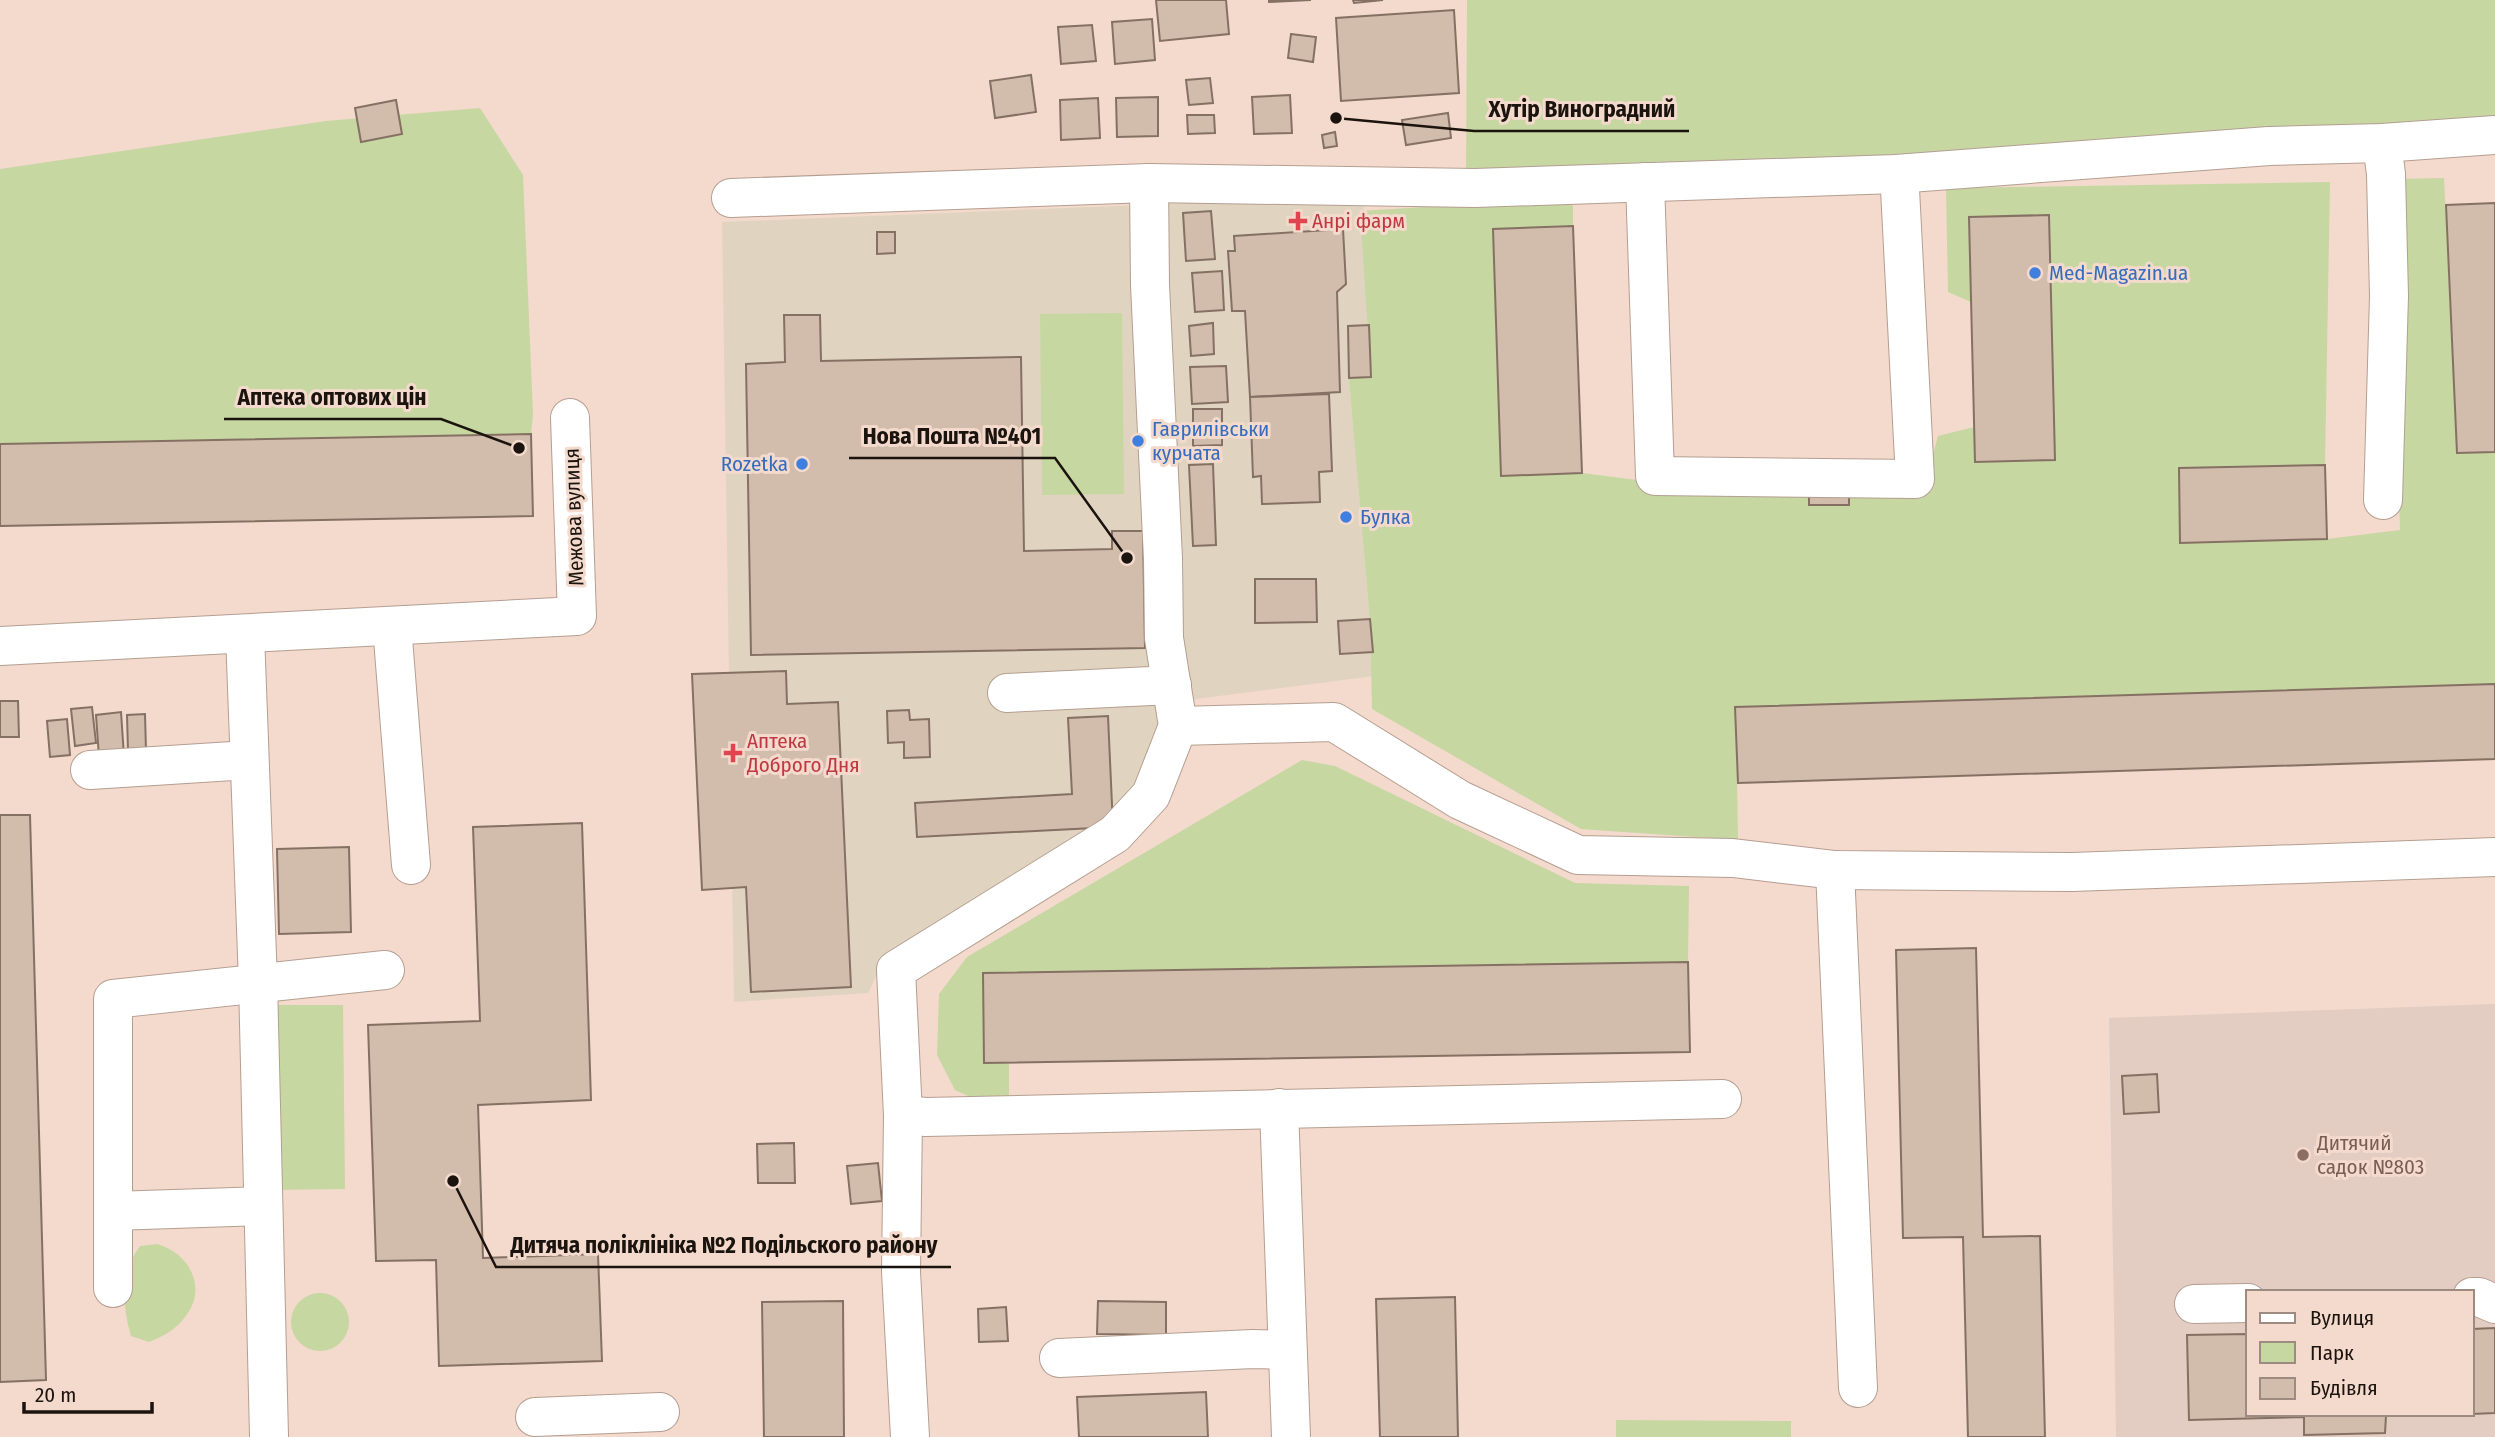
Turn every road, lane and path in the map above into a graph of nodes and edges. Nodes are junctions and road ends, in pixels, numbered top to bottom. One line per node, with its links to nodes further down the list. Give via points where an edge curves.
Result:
1 (2495, 135): 2 (lane)
2 (2382, 143): 3 (lane, via 2269,146); 8 (lane, via 2389,296)
3 (1896, 174): 4 (lane); 4 (lane, via 1915,479 1655,477)
4 (1645, 182): 5 (lane, via 1475,188)
5 (1149, 183): 6 (lane); 12 (lane, via 1164,638)
6 (731, 198)
7 (570, 418): 9 (lane, Межова вулиця, via 577,616)
8 (2383, 500)
9 (392, 626): 10 (lane); 18 (lane)
10 (245, 635): 11 (lane); 15 (lane)
11 (0, 646)
12 (1172, 685): 13 (lane); 14 (lane)
13 (1007, 693)
14 (1178, 726): 19 (lane, via 1334,722 1460,800 1578,855 1733,858); 24 (lane, via 1151,795 1115,834 896,970)
15 (249, 760): 16 (lane); 21 (lane)
16 (90, 771)
17 (2495, 857): 19 (lane, via 2072,872)
18 (411, 865)
19 (1835, 870): 34 (lane)
20 (385, 970): 21 (lane)
21 (258, 982): 25 (lane); 26 (lane, via 113,999)
22 (1722, 1100): 23 (lane)
23 (1279, 1108): 24 (lane); 32 (lane)
24 (903, 1115): 38 (lane, via 901,1272)
25 (262, 1206): 26 (lane); 37 (lane)
26 (113, 1211): 27 (lane)
27 (113, 1288)
28 (2474, 1297): 31 (lane)
29 (2246, 1303): 30 (lane)
30 (2194, 1304)
31 (2495, 1304)
32 (1287, 1350): 33 (lane); 39 (lane)
33 (1059, 1358)
34 (1858, 1388)
35 (660, 1412): 36 (lane)
36 (535, 1417)
37 (269, 1436)
38 (910, 1437)
39 (1291, 1437)

